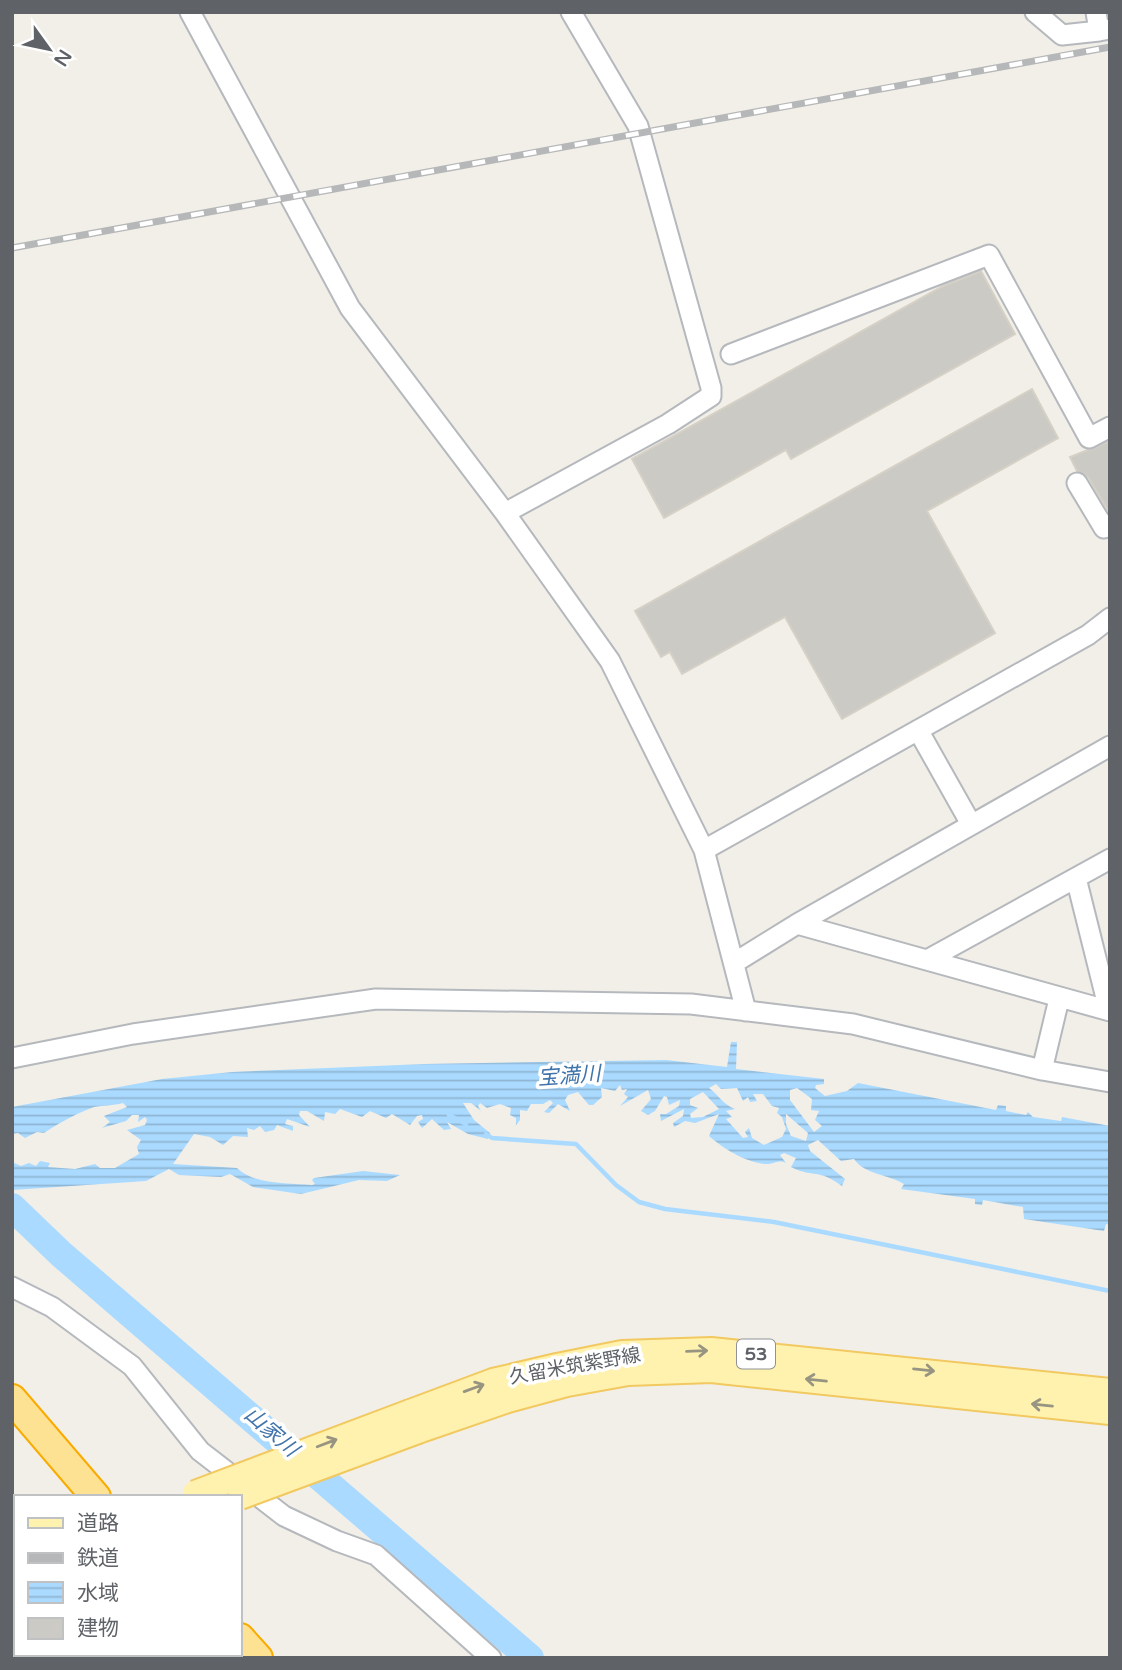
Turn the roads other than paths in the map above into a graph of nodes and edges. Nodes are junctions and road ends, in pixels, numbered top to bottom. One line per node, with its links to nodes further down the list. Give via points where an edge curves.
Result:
1 (190, 12): 8 (street, via 350,308)
2 (571, 12): 8 (street, via 638,126 710,396)
3 (1035, 12): 4 (street, via 1062,36)
4 (1102, 24)
5 (731, 354): 6 (street, via 989,255 1089,438)
6 (1110, 427)
7 (1077, 483): 9 (street, via 1104,528)
8 (505, 513): 14 (street, via 610,661)
9 (1110, 524)
10 (1110, 618): 11 (street, via 1088,635)
11 (918, 730): 13 (street); 14 (street)
12 (1110, 746): 13 (street)
13 (971, 824): 17 (street)
14 (704, 850): 19 (street)
15 (1110, 859): 16 (street)
16 (1076, 878): 18 (street); 22 (street)
17 (796, 925): 18 (street); 19 (street)
18 (927, 960): 20 (street)
19 (734, 963): 21 (street)
20 (1059, 999): 22 (street); 24 (street)
21 (746, 1011): 23 (street, via 691,1004 376,999 133,1034); 24 (street, via 853,1024)
22 (1109, 1011)
23 (12, 1058)
24 (1042, 1070): 25 (street)
25 (1110, 1082)
26 (12, 1287): 36 (street, via 52,1307 132,1366 214,1463 284,1516 376,1555)
27 (1110, 1391): 30 (main road, 久留米筑紫野線 / 53, one-way to 27, via 493,1381 622,1353 711,1350)
28 (12, 1399): 31 (highway)
29 (1110, 1412): 30 (main road, 久留米筑紫野線 / 53, one-way to 30, via 711,1370 628,1373)
30 (414, 1421): 32 (main road, 久留米筑紫野線 / 53, one-way to 30, bridge); 33 (main road, 久留米筑紫野線 / 53, bridge)
31 (94, 1495)
32 (190, 1495)
33 (242, 1496)
34 (242, 1640): 35 (highway)
35 (258, 1658)
36 (491, 1658)

